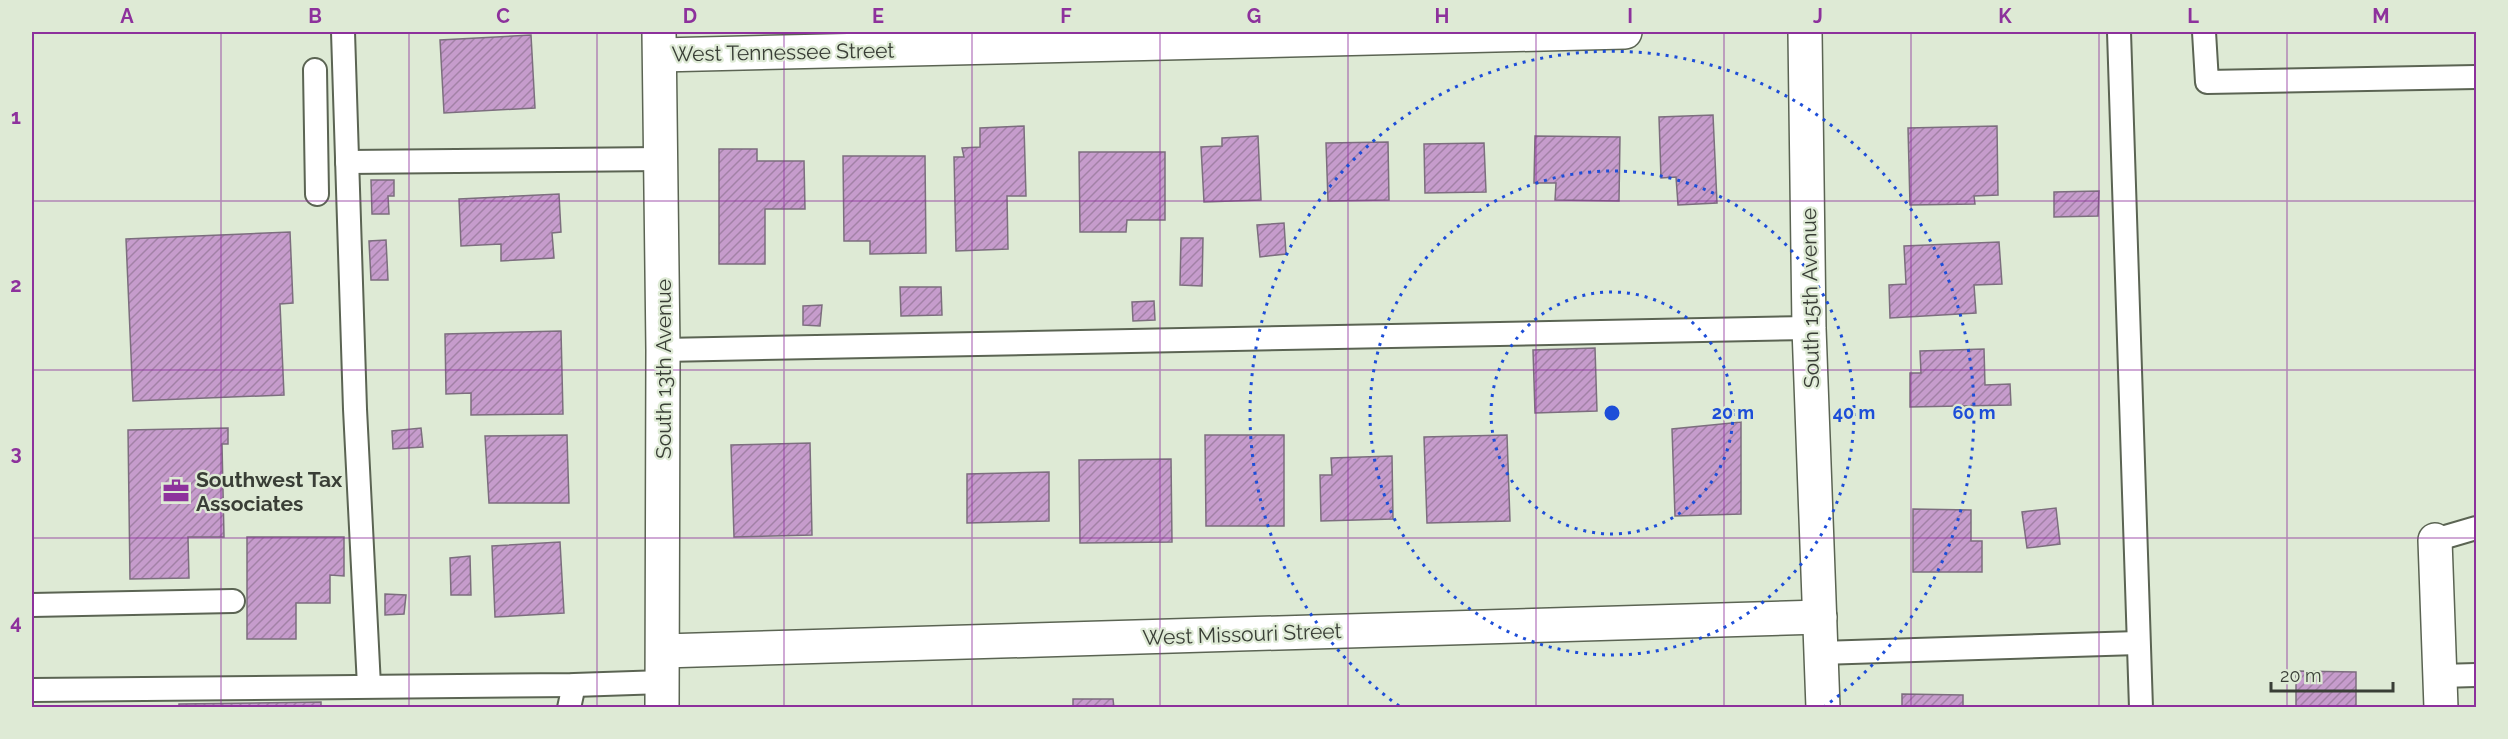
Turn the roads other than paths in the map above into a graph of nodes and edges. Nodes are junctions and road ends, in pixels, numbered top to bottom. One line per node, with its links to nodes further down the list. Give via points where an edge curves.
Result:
1 (343, 32): 10 (lane)
2 (1625, 32): 6 (street, West Tennessee Street)
3 (1805, 32): 12 (street, South 15th Avenue)
4 (2119, 32): 19 (lane)
5 (2204, 32): 8 (lane, via 2207,82)
6 (660, 43): 9 (street, South 13th Avenue)
7 (315, 70): 11 (lane)
8 (2476, 77)
9 (661, 159): 10 (lane); 13 (street, South 13th Avenue)
10 (347, 162): 25 (lane)
11 (317, 194)
12 (1809, 328): 13 (lane); 18 (street, South 15th Avenue)
13 (663, 350): 23 (street, South 13th Avenue)
14 (2476, 528): 15 (lane)
15 (2435, 540): 22 (street)
16 (233, 601): 17 (lane)
17 (32, 605)
18 (1820, 617): 20 (street, South 15th Avenue); 23 (street, West Missouri Street)
19 (2138, 643): 20 (lane); 29 (lane)
20 (1820, 653): 28 (street, South 15th Avenue)
21 (2476, 675): 22 (lane)
22 (2440, 676): 30 (street)
23 (663, 680): 24 (lane)
24 (574, 685): 25 (lane); 27 (lane)
25 (369, 686): 26 (lane)
26 (32, 690)
27 (569, 708)
28 (1823, 708)
29 (2141, 708)
30 (2441, 708)

